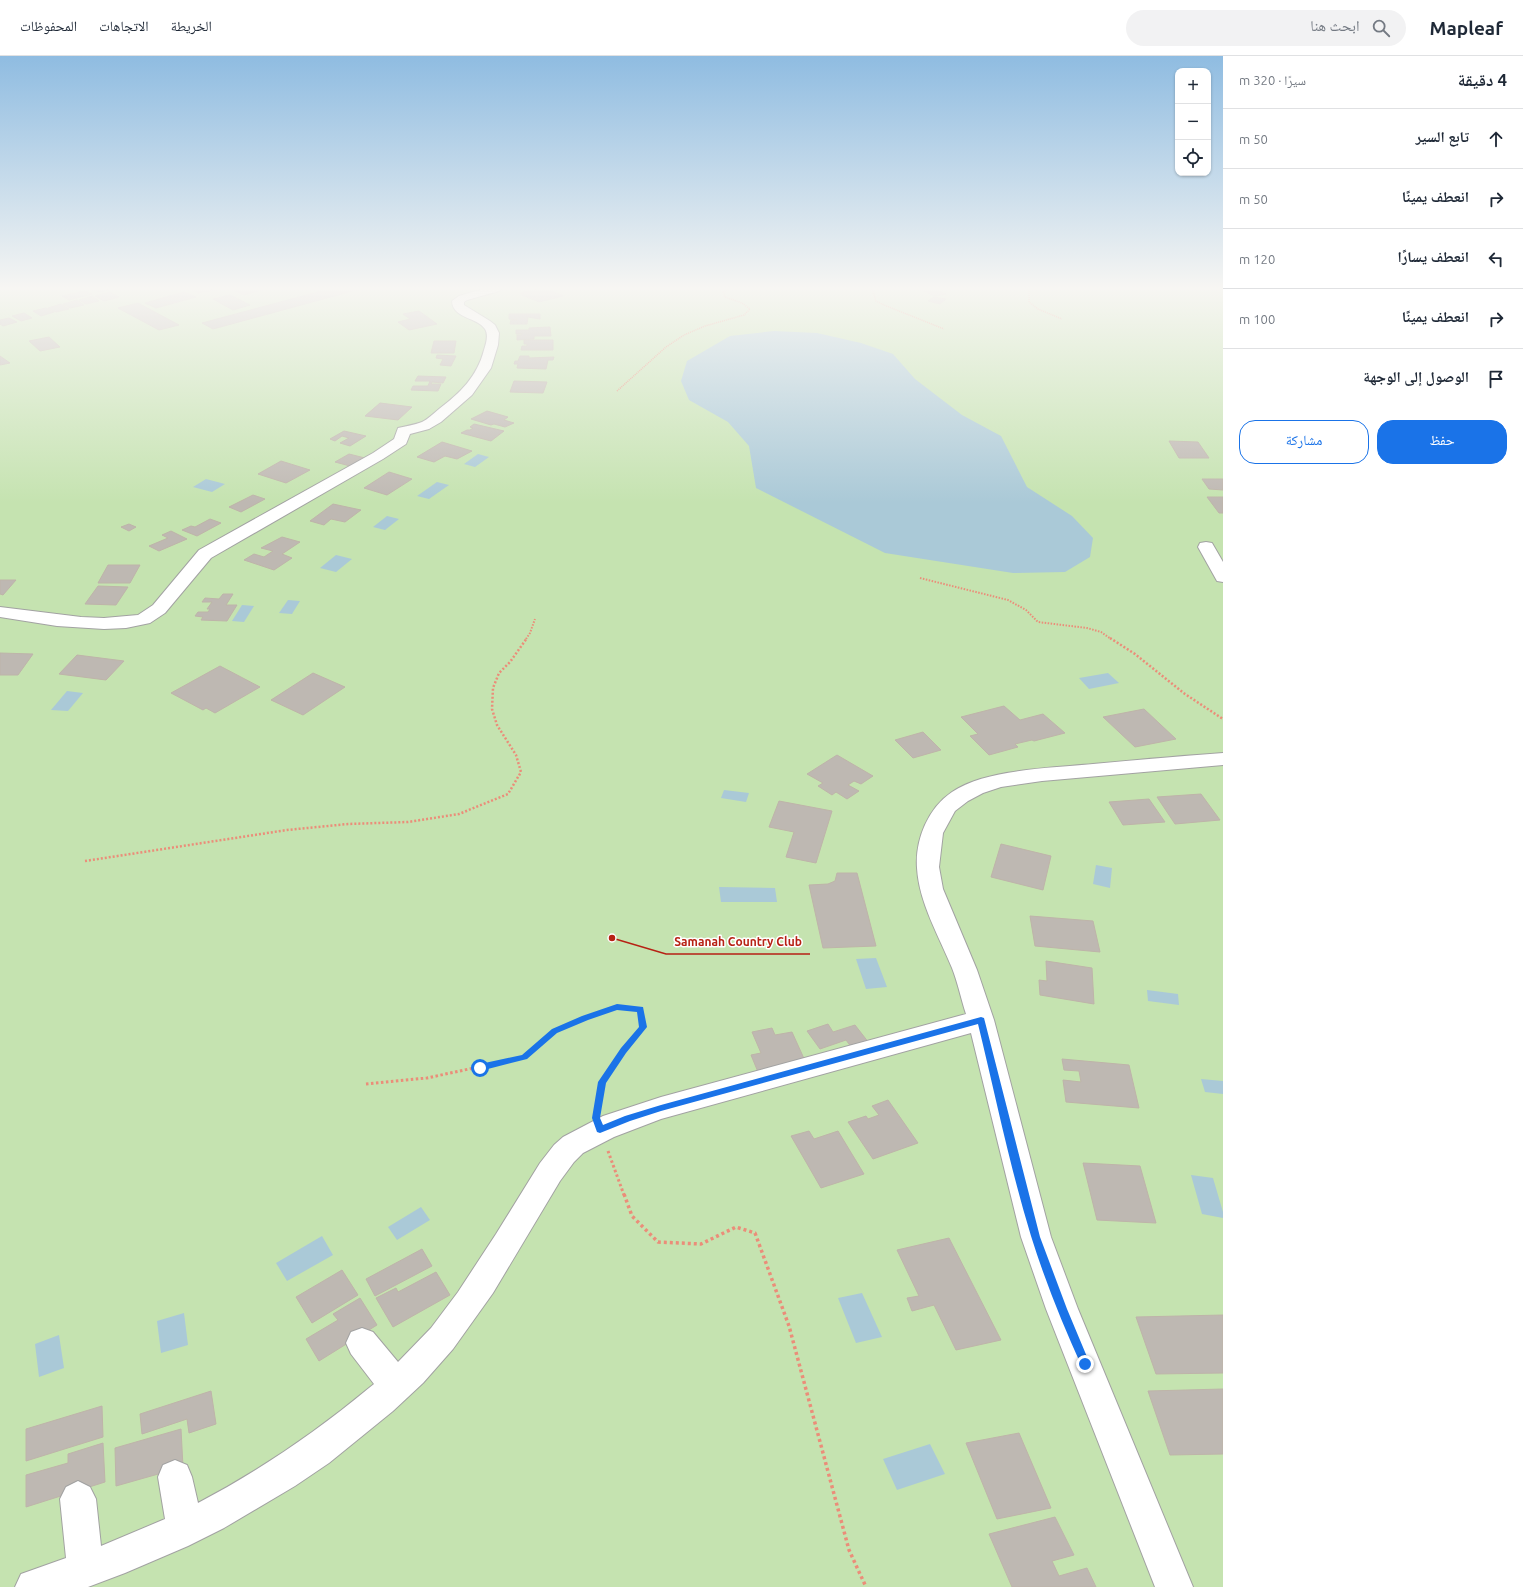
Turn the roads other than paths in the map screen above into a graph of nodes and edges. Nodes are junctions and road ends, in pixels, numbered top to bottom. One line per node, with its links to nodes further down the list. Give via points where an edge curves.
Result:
1 (488, 360): 4 (street, via 483,373 469,392 427,425 403,431 401,441 378,456 205,554 151,616 137,622 110,623)
2 (1206, 547): 3 (street)
3 (1223, 577)
4 (0, 612)
5 (1223, 759): 6 (street, via 1117,767 1000,781 975,788 946,807 932,833 929,849 931,889 965,970)
6 (981, 1020): 8 (street, via 661,1108 600,1130 571,1146 555,1166 509,1242 453,1326); 14 (street, via 1036,1237 1062,1309)
7 (362, 1343): 8 (street)
8 (396, 1386): 11 (street, via 342,1432 271,1481)
9 (175, 1477): 11 (street)
10 (78, 1499): 12 (street)
11 (185, 1528): 12 (street, via 138,1550)
12 (86, 1568): 13 (street)
13 (34, 1587)
14 (1174, 1587)

